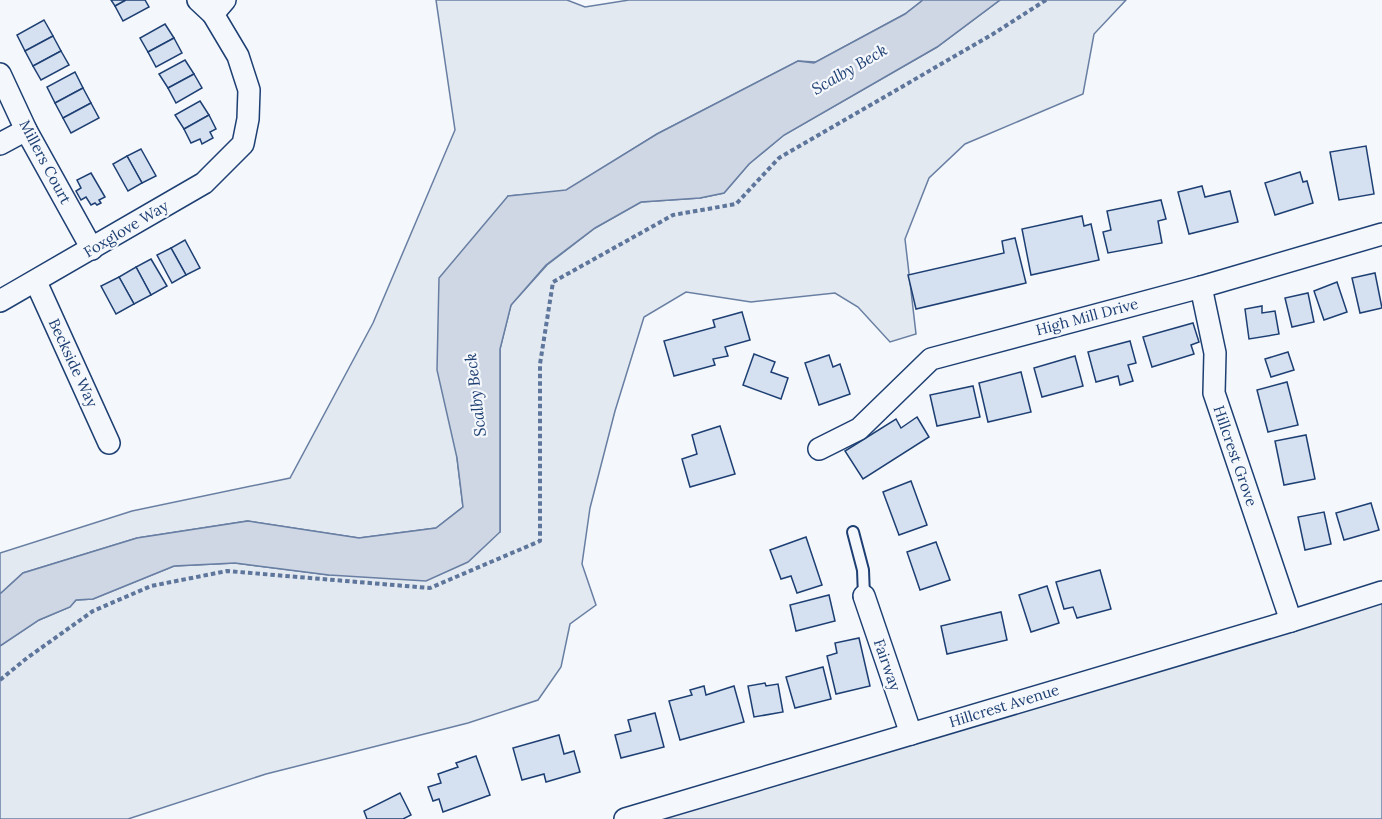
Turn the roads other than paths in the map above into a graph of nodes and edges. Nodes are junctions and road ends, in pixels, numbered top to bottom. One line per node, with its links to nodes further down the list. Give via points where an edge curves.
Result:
1 (212, 5): 6 (street, Foxglove Way, via 238,56 249,90 243,144 204,183)
2 (0, 74): 3 (street, Millers Court)
3 (26, 130): 4 (street); 6 (street, Millers Court)
4 (0, 144)
5 (1382, 234): 8 (street, High Mill Drive)
6 (92, 249): 7 (street, Foxglove Way)
7 (36, 282): 9 (street, Foxglove Way); 10 (street, Beckside Way)
8 (1200, 287): 11 (street, High Mill Drive, via 932,359 860,429); 15 (street, Hillcrest Grove, via 1215,353 1214,393)
9 (0, 302)
10 (109, 443)
11 (819, 449)
12 (853, 532): 14 (lane, via 863,570)
13 (1382, 592): 15 (street, Hillcrest Avenue)
14 (864, 596): 16 (street, Fairway)
15 (1291, 621): 16 (street, Hillcrest Avenue)
16 (911, 734): 17 (street, Hillcrest Avenue)
17 (625, 819)

